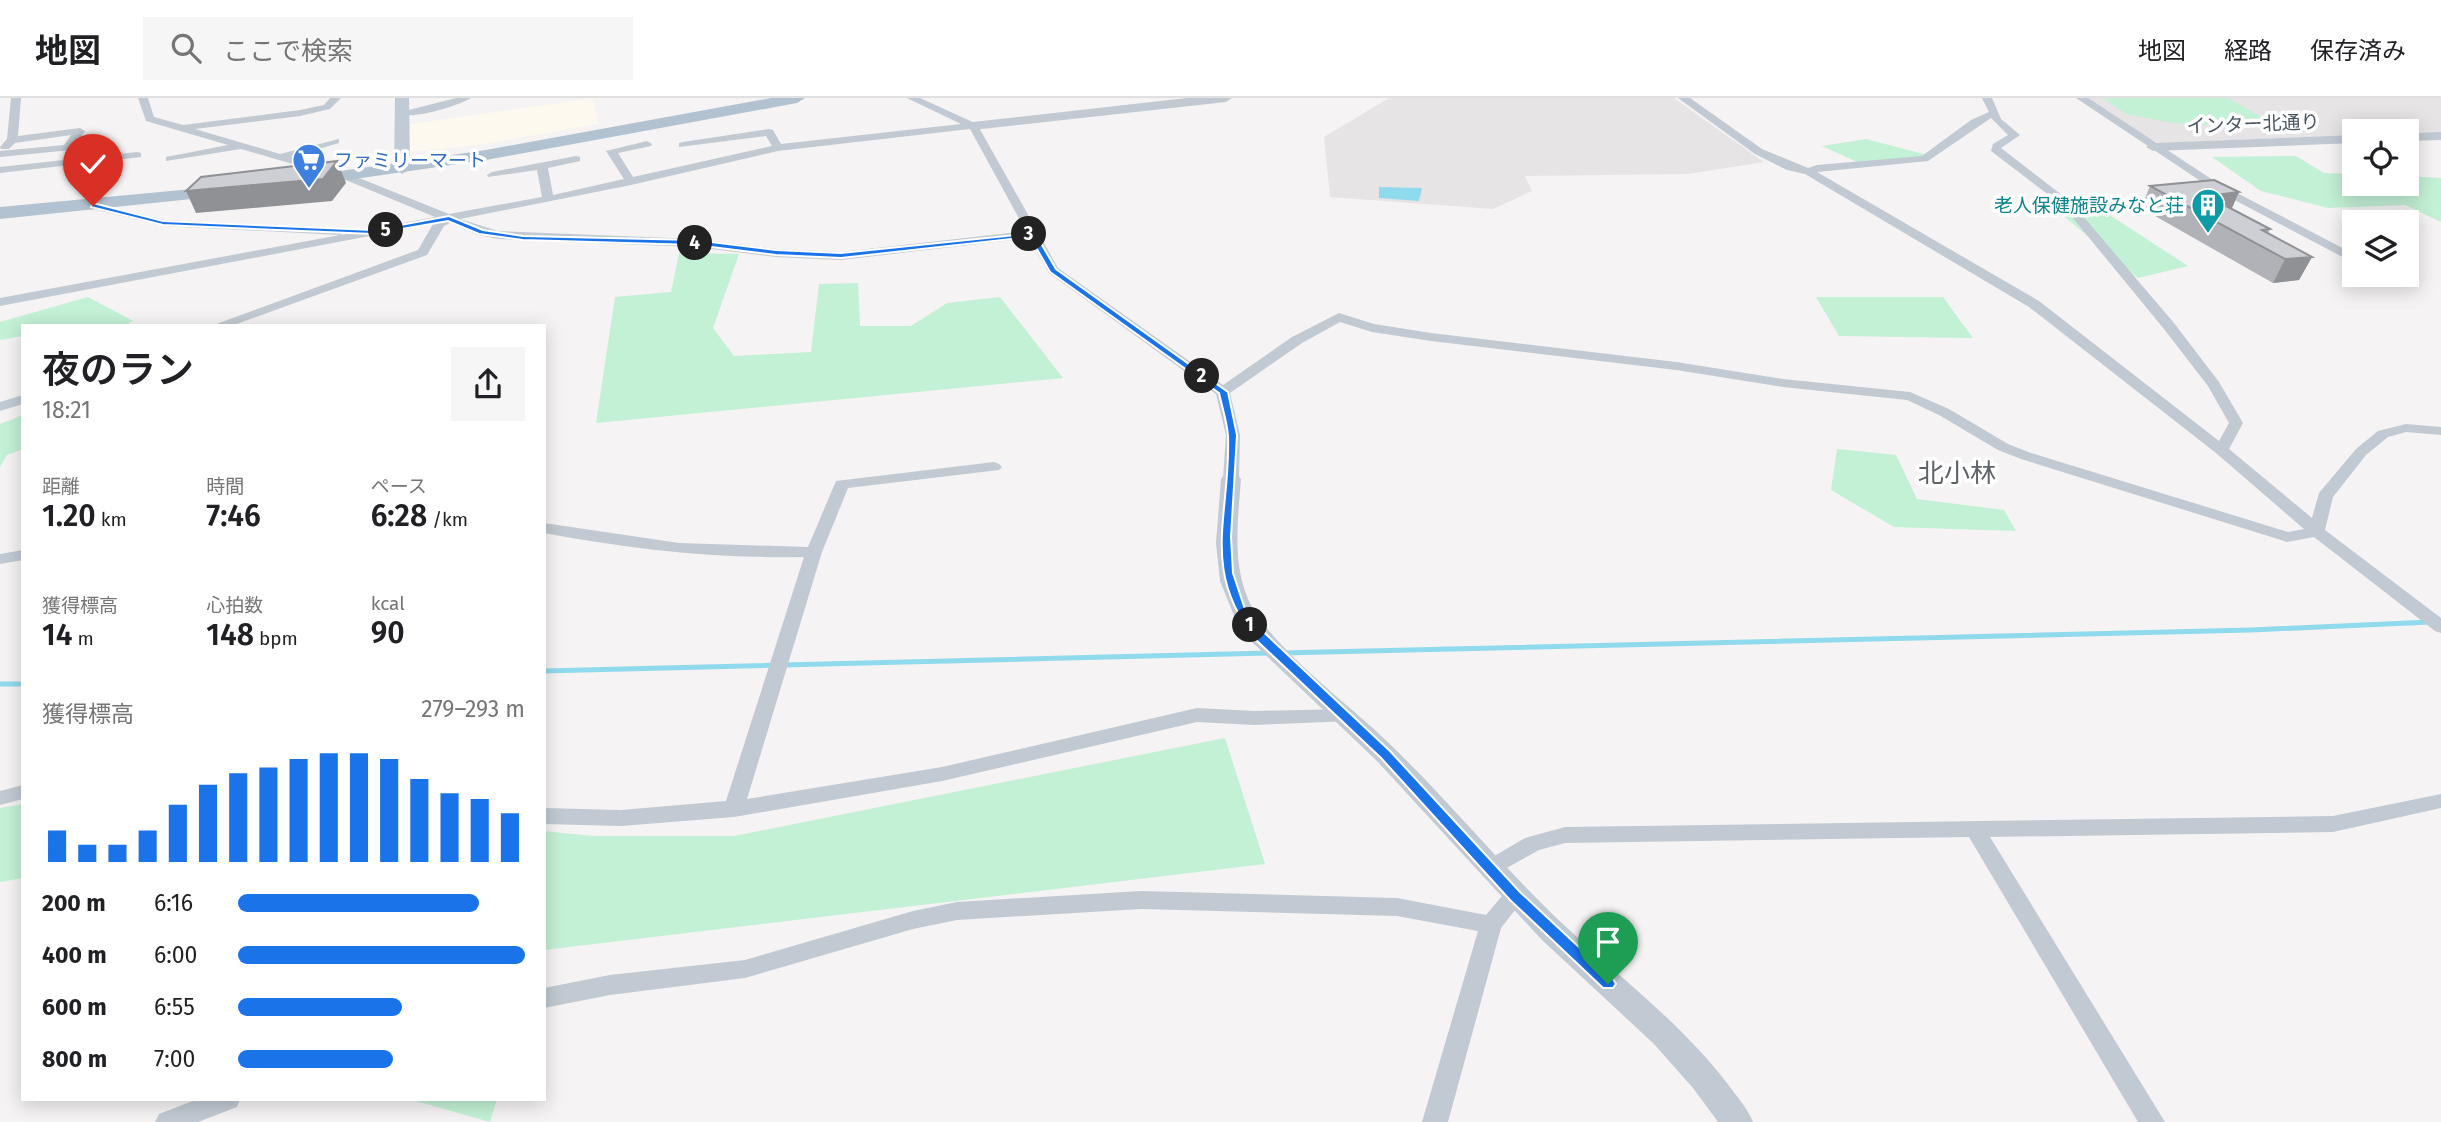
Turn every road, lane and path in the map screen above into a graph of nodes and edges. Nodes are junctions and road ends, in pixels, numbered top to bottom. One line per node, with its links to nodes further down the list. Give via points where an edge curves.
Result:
1 (16, 98): 16 (street)
2 (143, 98): 19 (street, via 150,119)
3 (336, 98): 19 (street, via 327,107 300,113)
4 (394, 98): 14 (street)
5 (408, 98): 14 (street)
6 (466, 98): 14 (street, via 432,109)
7 (768, 98): 34 (main road)
8 (797, 98): 34 (main road)
9 (912, 98): 18 (street)
10 (1226, 98): 18 (street)
11 (1683, 98): 38 (street, via 1748,146)
12 (1987, 98): 15 (street)
13 (2081, 98): 27 (street)
14 (402, 103): 34 (main road)
15 (1994, 114): 38 (street, via 1978,119 1924,159); 58 (street, via 2015,135 1996,149 2067,204 2214,385 2236,423)
16 (14, 119): 17 (street); 23 (street)
17 (0, 121)
18 (973, 126): 28 (street); 50 (street)
19 (180, 128): 26 (street)
20 (2441, 136): 21 (street)
21 (2419, 137)
22 (2342, 139): 27 (street, インター北通り)
23 (12, 140): 29 (street); 29 (street, via 80,131 66,148)
24 (335, 141): 31 (street)
25 (647, 144): 44 (street, via 611,151)
26 (239, 146): 31 (street); 32 (street)
27 (2153, 147): 51 (street, via 2212,184)
28 (778, 148): 36 (street); 36 (street, via 769,132 681,140)
29 (0, 153)
30 (137, 155): 37 (street)
31 (279, 158): 39 (street)
32 (170, 159)
33 (576, 159): 35 (street)
34 (402, 166): 39 (main road)
35 (542, 166): 40 (street); 45 (street)
36 (691, 167): 44 (street)
37 (0, 170)
38 (1809, 172): 58 (street, via 2034,304)
39 (337, 174): 43 (main road); 48 (street)
40 (492, 175)
41 (101, 179): 42 (street, via 112,167)
42 (0, 180)
43 (288, 180)
44 (631, 182): 45 (street)
45 (548, 199): 48 (street)
46 (93, 206): 47 (main road); 47 (main road, via 246,186); 49 (street, via 163,223)
47 (0, 211)
48 (449, 219): 49 (street); 50 (street, via 482,232 523,238 695,243 841,256); 53 (street, via 439,224 423,252)
49 (373, 232): 52 (street)
50 (1032, 234): 54 (street, via 1053,270)
51 (2342, 253)
52 (0, 302)
53 (223, 324)
54 (1223, 392): 60 (street, via 1233,435); 62 (street, via 1339,317 1372,328 1431,337 1910,396 2026,456 2287,537)
55 (21, 400): 56 (street)
56 (0, 407)
57 (2441, 431): 62 (street, via 2406,428 2383,434 2361,452 2325,496)
58 (2221, 450): 62 (street)
59 (994, 467): 63 (street, via 842,484)
60 (1231, 480): 67 (street, via 1227,563 1239,609 1260,637)
61 (546, 528): 63 (street, via 692,550)
62 (2317, 531): 66 (street)
63 (814, 552): 71 (street)
64 (21, 555): 65 (street)
65 (0, 559)
66 (2441, 627)
67 (1346, 716): 71 (street, via 1197,715 942,774); 74 (street)
68 (21, 792): 69 (street)
69 (0, 797)
70 (2441, 801): 73 (street, via 2333,824)
71 (734, 809): 72 (street, via 621,818)
72 (546, 816)
73 (1975, 828): 74 (street, via 1565,835 1532,844); 82 (street)
74 (1492, 868): 75 (street)
75 (1515, 896): 76 (street); 81 (street, via 1665,1035)
76 (1491, 925): 77 (street, via 1397,906 1141,900 957,911 745,970 610,985); 80 (street)
77 (546, 998)
78 (223, 1101): 79 (street)
79 (168, 1122)
80 (1435, 1122)
81 (1737, 1122)
82 (2152, 1122)

